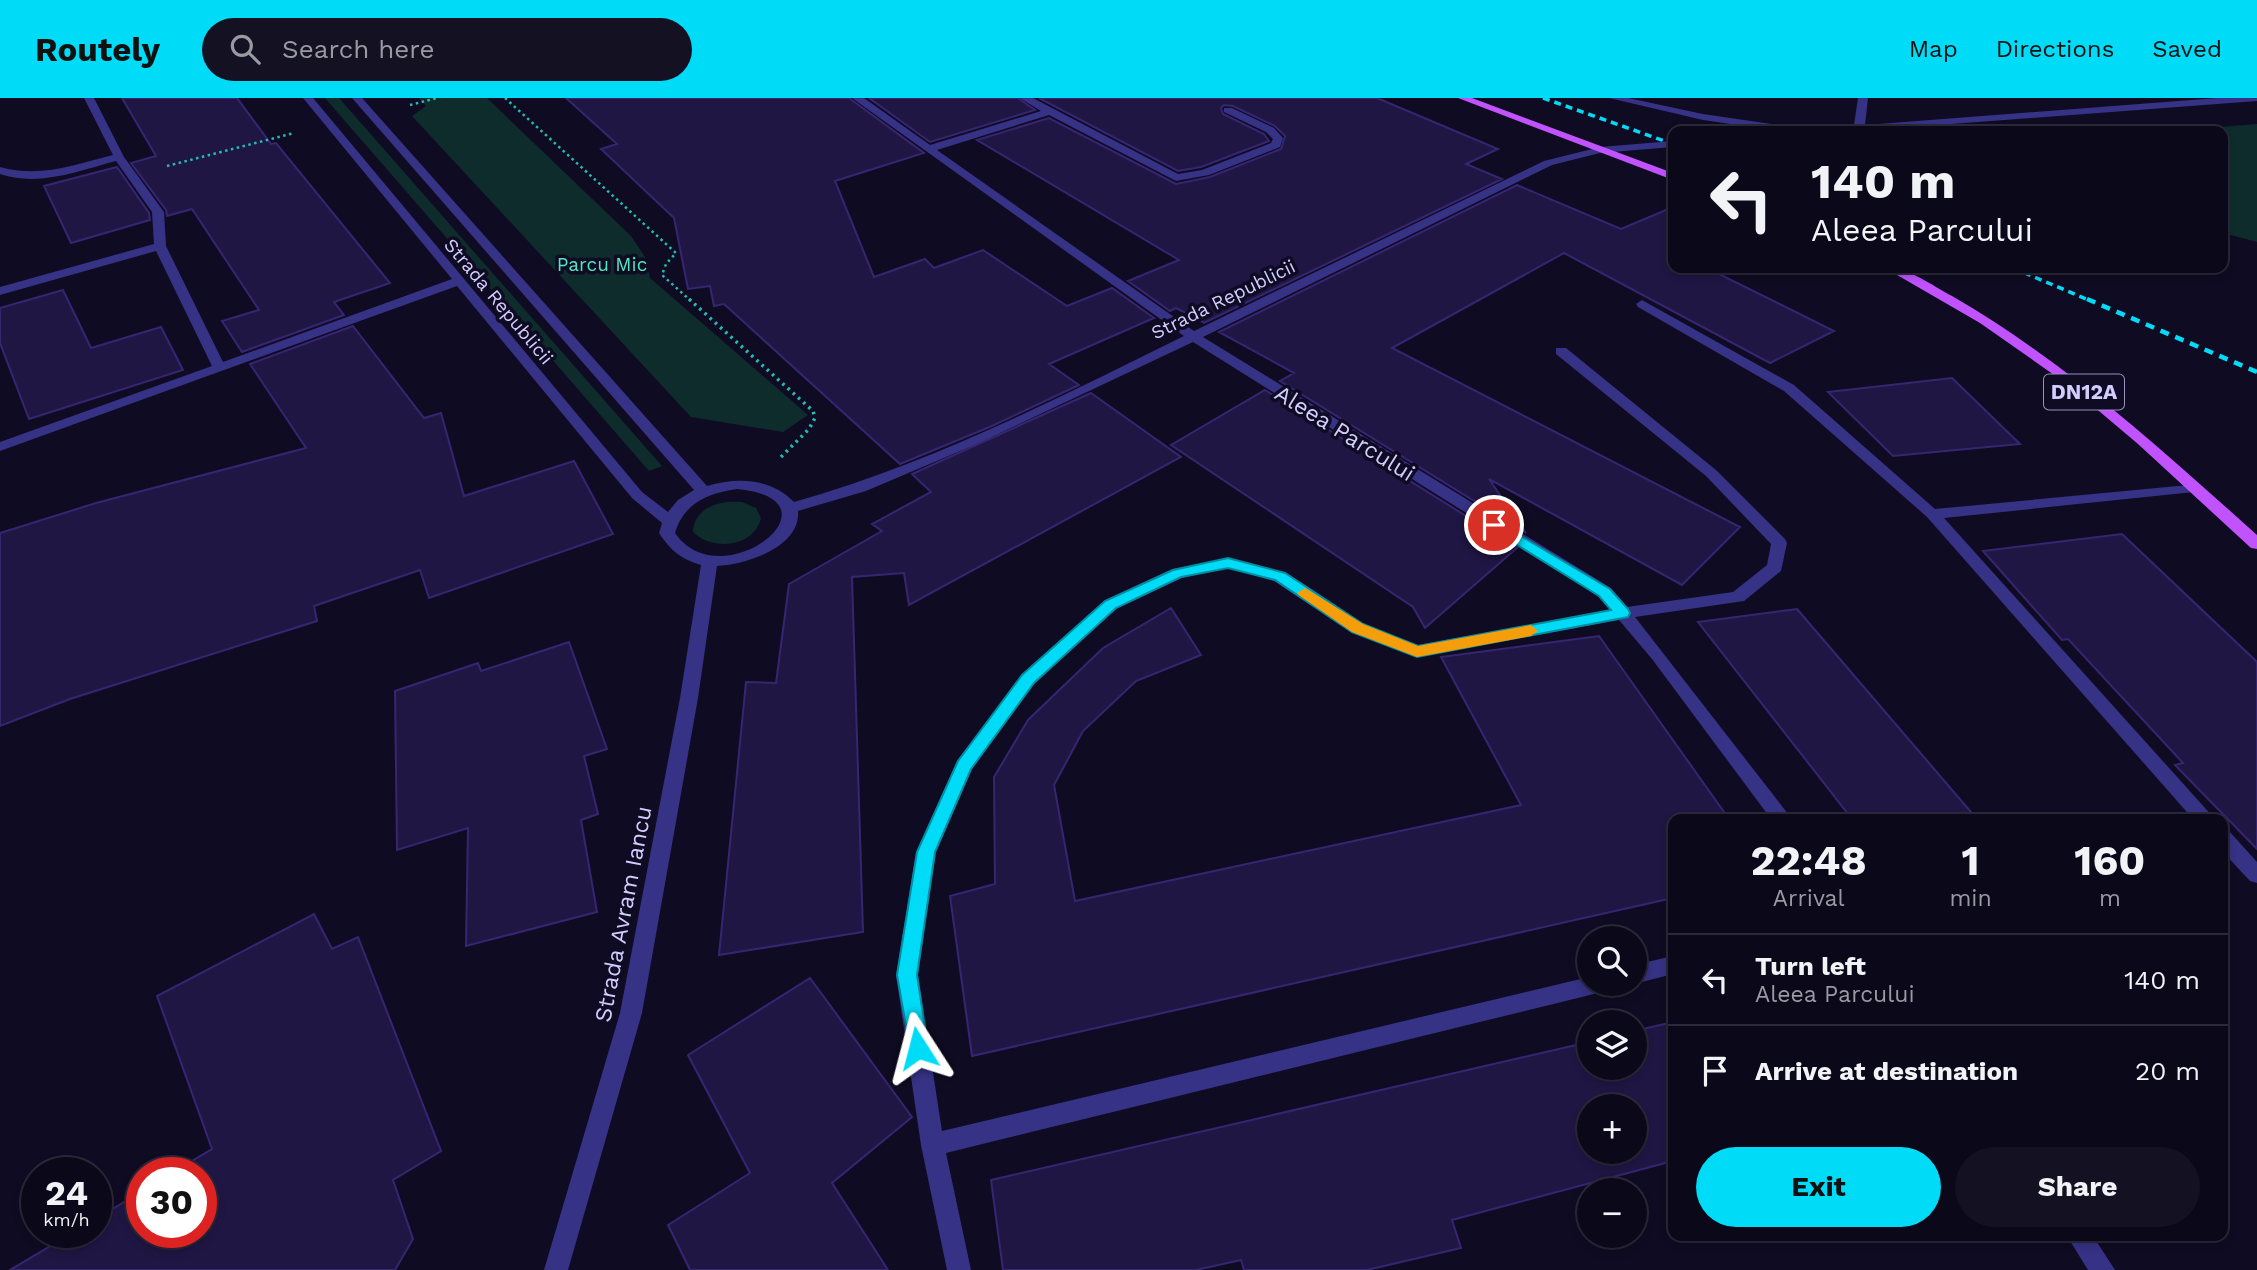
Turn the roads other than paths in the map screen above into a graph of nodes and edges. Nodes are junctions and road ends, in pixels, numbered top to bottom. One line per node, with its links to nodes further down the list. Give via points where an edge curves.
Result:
1 (89, 98): 18 (street)
2 (308, 98): 23 (street, Strada Republicii)
3 (357, 98): 31 (street, Strada Republicii)
4 (857, 98): 16 (street, Aleea Parcului)
5 (1025, 98): 11 (street)
6 (1463, 98): 17 (main road)
7 (1614, 98): 12 (street)
8 (1863, 98): 13 (street)
9 (2257, 98): 14 (street)
10 (1228, 110): 11 (street, via 1270,130 1278,138 1276,145 1205,173 1176,178)
11 (1049, 111): 16 (street)
12 (1764, 126)
13 (1860, 126)
14 (1886, 126)
15 (1668, 144): 17 (street, Strada Republicii)
16 (929, 149): 26 (street, Aleea Parcului)
17 (1600, 150): 20 (main road); 26 (street, Strada Republicii, via 1521,175)
18 (119, 157): 19 (street, via 33,176); 21 (street, via 158,212)
19 (0, 170)
20 (1668, 175)
21 (160, 246): 24 (street); 28 (street)
22 (1900, 273): 30 (main road, DN12A, via 2004,333 2072,382)
23 (458, 281): 28 (street); 34 (street, Strada Republicii, via 637,495)
24 (0, 291)
25 (1642, 304): 33 (street, via 1789,388)
26 (1192, 336): 32 (street, Strada Republicii, via 912,467); 37 (street, Aleea Parcului, via 1605,592)
27 (1561, 351): 37 (street, via 1711,473 1779,544 1775,567 1738,597)
28 (219, 367): 29 (street)
29 (0, 447)
30 (2194, 487): 33 (street); 35 (main road, DN12A)
31 (703, 491): 32 (street, via 753,484 783,497); 34 (street, via 676,510)
32 (790, 508): 36 (street, via 783,534 770,545 732,560)
33 (1931, 514): 39 (street)
34 (670, 522): 36 (street, via 667,533 672,543 694,558)
35 (2257, 544)
36 (710, 561): 47 (street, Strada Avram Iancu, via 631,1013)
37 (1623, 613): 38 (street, Aleea Parcului); 45 (street, via 1417,651 1357,628 1280,576 1228,563 1178,573 1111,604 1028,679 964,766 926,852 907,975)
38 (1778, 814)
39 (2201, 814)
40 (2228, 844): 41 (street)
41 (2257, 875)
42 (1668, 966): 43 (street)
43 (1647, 972)
44 (1577, 989): 45 (street)
45 (933, 1145): 48 (street)
46 (2083, 1241): 49 (street)
47 (556, 1270)
48 (959, 1270)
49 (2103, 1270)

